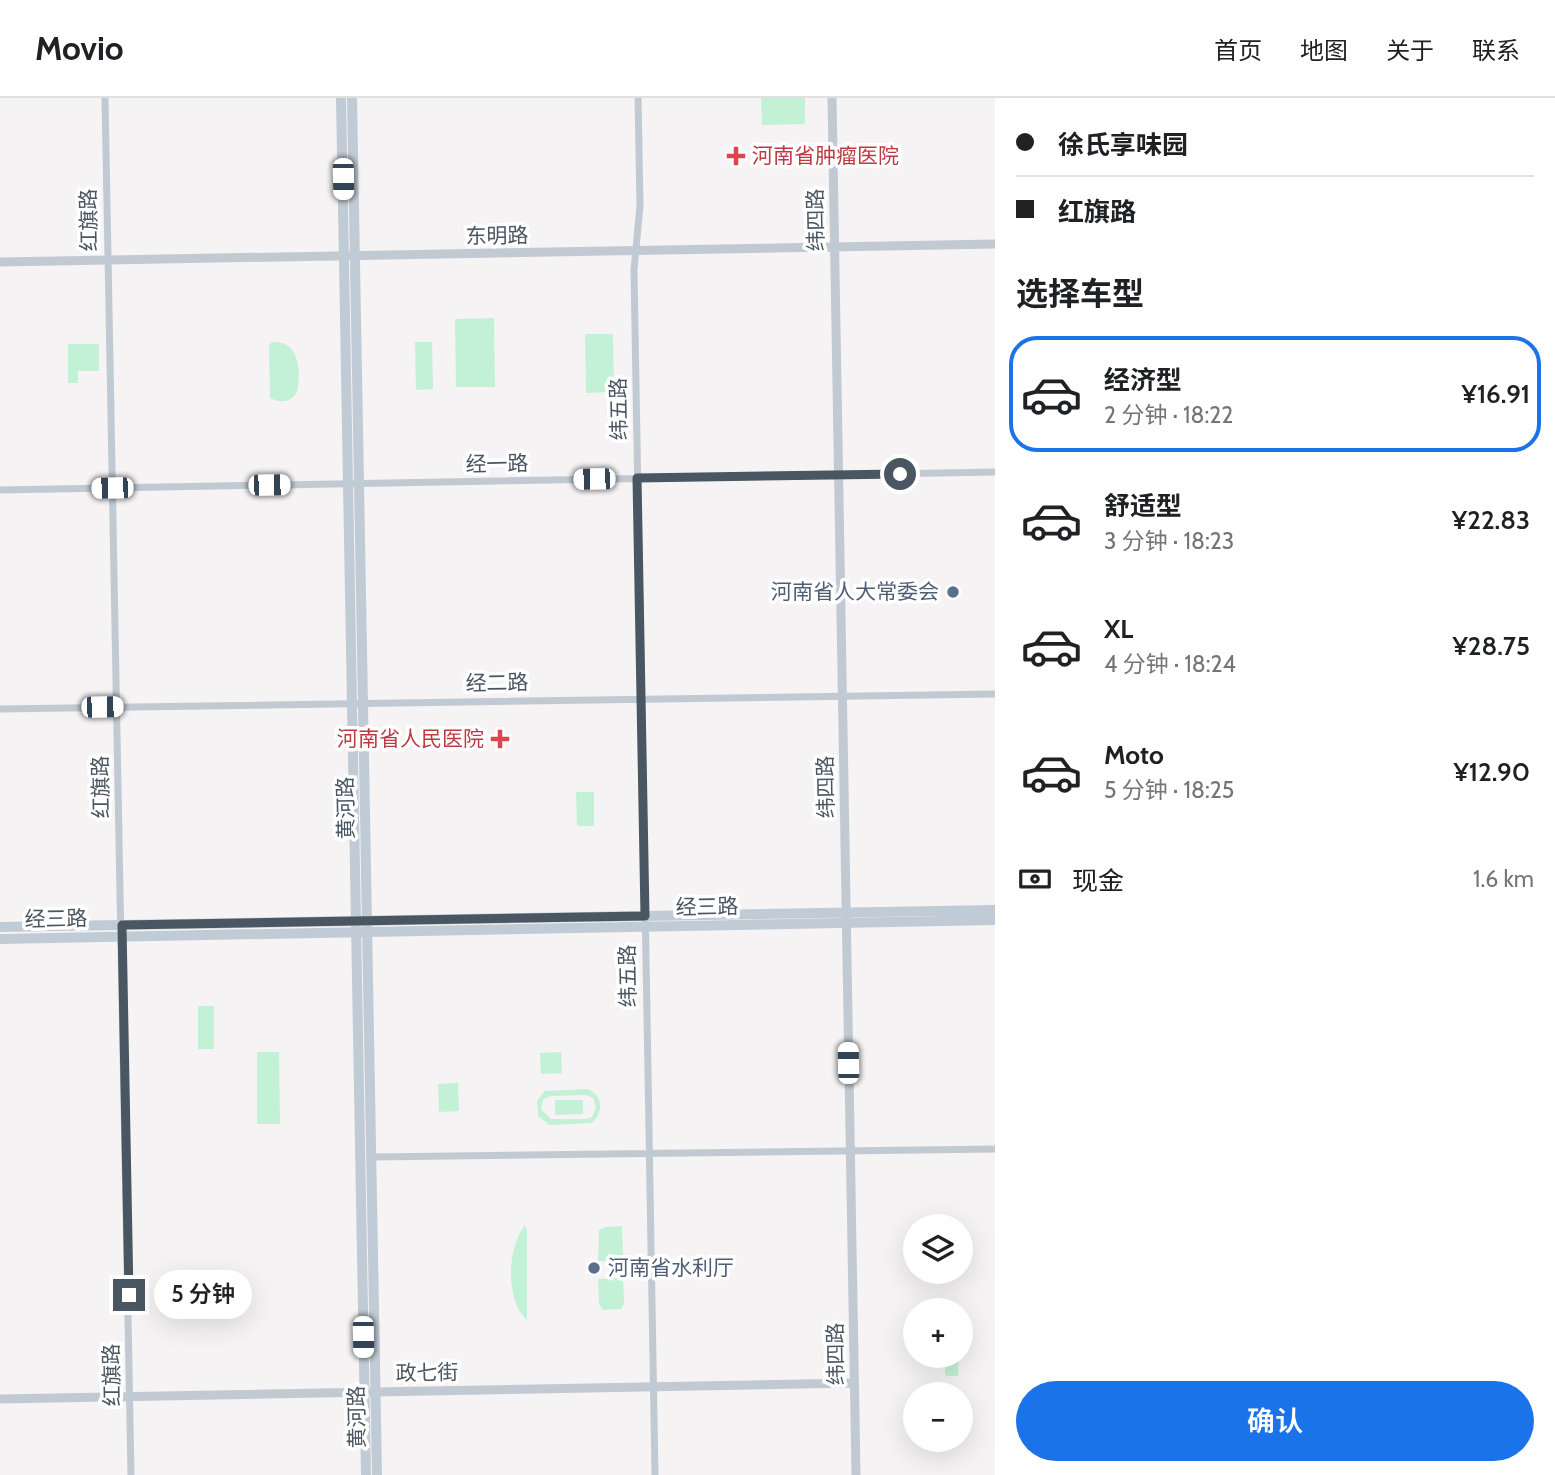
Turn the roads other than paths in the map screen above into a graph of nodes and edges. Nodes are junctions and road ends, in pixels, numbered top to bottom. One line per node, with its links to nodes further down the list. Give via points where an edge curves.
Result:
1 (105, 98): 10 (street, 红旗路)
2 (341, 98): 9 (main road, 黄河路)
3 (352, 98): 9 (main road, 黄河路)
4 (638, 98): 8 (street, 纬五路, via 640,205)
5 (832, 98): 7 (street, 纬四路)
6 (995, 244): 7 (street, 东明路)
7 (834, 247): 8 (street, 东明路); 13 (street, 纬四路)
8 (635, 251): 9 (street, 东明路); 14 (street, 纬五路)
9 (350, 256): 10 (street, 东明路); 15 (main road, 黄河路)
10 (107, 260): 11 (street, 东明路); 16 (street, 红旗路)
11 (0, 262)
12 (995, 472): 13 (street, 经一路)
13 (838, 475): 14 (street, 经一路); 19 (street, 纬四路)
14 (637, 478): 15 (street, 经一路); 20 (street, 纬五路)
15 (353, 484): 16 (street, 经一路); 21 (main road, 黄河路)
16 (112, 488): 17 (street, 经一路); 22 (street, 红旗路)
17 (0, 490)
18 (995, 694): 19 (street, 经二路)
19 (842, 696): 20 (street, 经二路); 25 (street, 纬四路)
20 (641, 699): 21 (street, 经二路); 27 (street, 纬五路)
21 (357, 703): 22 (street, 经二路); 29 (main road, 黄河路)
22 (117, 707): 23 (street, 经二路); 30 (street, 红旗路)
23 (0, 709)
24 (995, 910): 25 (main road, 经三路)
25 (846, 918): 26 (main road, 经三路); 27 (main road, 经三路); 33 (street, 纬四路)
26 (995, 920)
27 (645, 922): 29 (main road, 经三路); 34 (street, 纬五路)
28 (0, 927): 30 (main road, 经三路)
29 (362, 927): 30 (main road, 经三路); 35 (main road, 黄河路); 38 (main road, 黄河路)
30 (122, 931): 31 (main road, 经三路); 39 (street, 红旗路)
31 (0, 939)
32 (995, 1149): 33 (street)
33 (850, 1152): 34 (street); 36 (street, 纬四路)
34 (649, 1154): 35 (street); 37 (street, 纬五路)
35 (372, 1157): 38 (main road, 黄河路)
36 (854, 1382): 37 (street, 政七街); 45 (street, 纬四路)
37 (654, 1386): 38 (street, 政七街); 44 (street, 纬五路)
38 (370, 1392): 39 (street, 政七街); 42 (main road, 黄河路); 43 (main road, 黄河路)
39 (130, 1396): 40 (street, 政七街); 41 (street, 红旗路)
40 (0, 1399)
41 (131, 1475)
42 (366, 1475)
43 (377, 1475)
44 (655, 1475)
45 (856, 1475)

